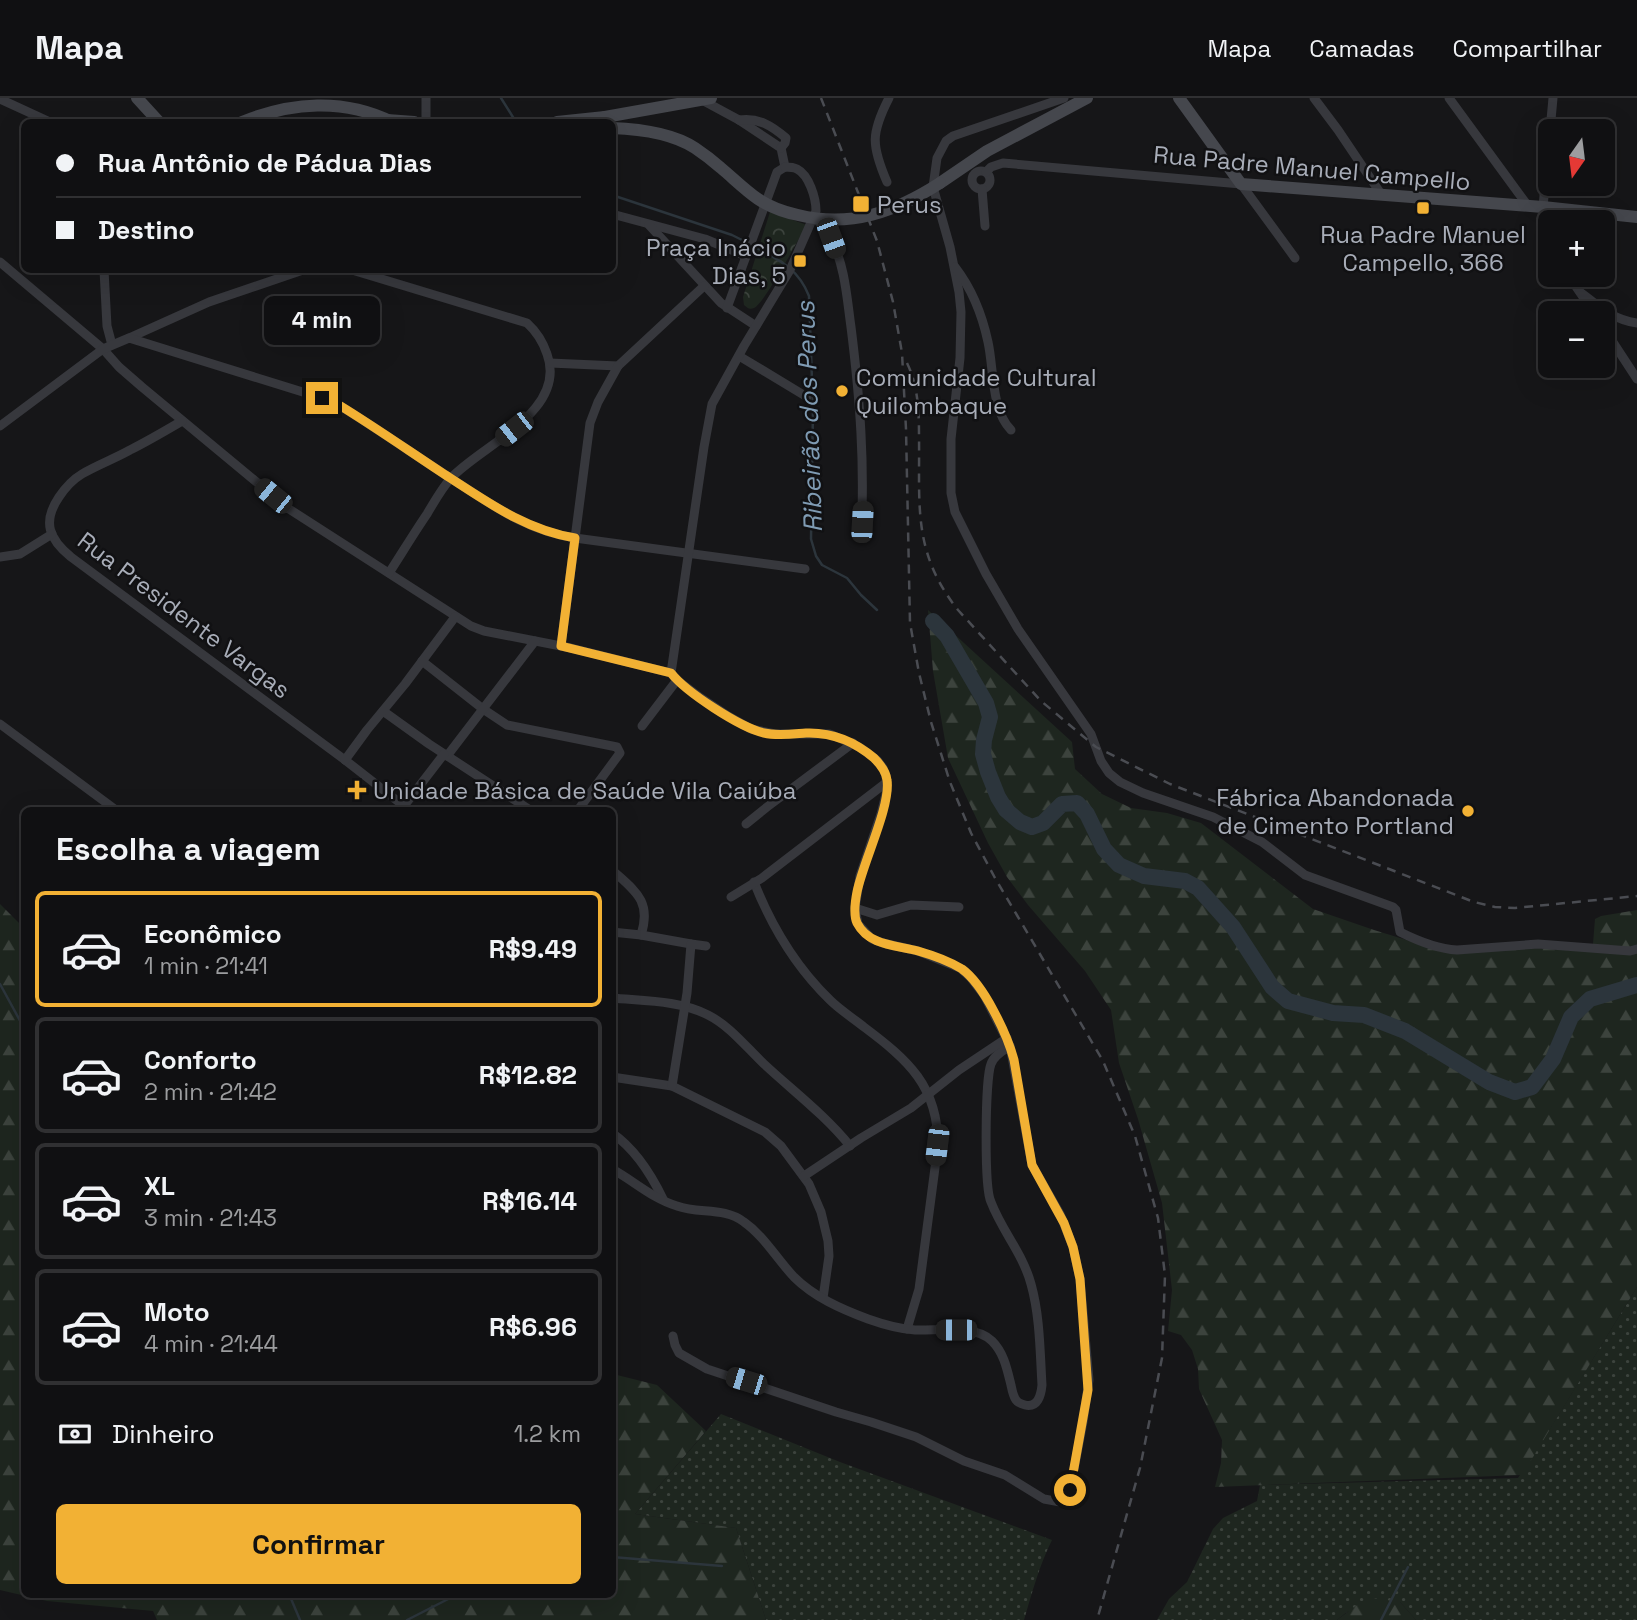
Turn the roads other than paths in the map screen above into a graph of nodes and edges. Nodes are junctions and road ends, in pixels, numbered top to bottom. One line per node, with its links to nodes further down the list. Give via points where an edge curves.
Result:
1 (137, 98): 14 (main road)
2 (426, 98): 17 (street)
3 (889, 98): 22 (street, via 875,129)
4 (1063, 98): 36 (street, via 953,136 940,149 934,193)
5 (1087, 98): 19 (main road, bridge, via 987,151 919,196 859,219 787,213 757,199 681,141)
6 (1179, 98): 23 (main road)
7 (1314, 98): 25 (street)
8 (1449, 98): 26 (street)
9 (1553, 98): 27 (street)
10 (0, 99): 13 (street)
11 (703, 99): 18 (main road, bridge); 20 (street, via 739,120 768,125 786,138 781,148)
12 (307, 102): 15 (main road); 16 (main road, via 345,106)
13 (43, 119)
14 (156, 119)
15 (250, 119)
16 (386, 119)
17 (426, 119)
18 (616, 120)
19 (616, 124)
20 (785, 167): 29 (street, via 800,171 809,184 816,205); 33 (street, via 778,172)
21 (986, 172): 23 (street, Rua Padre Manuel Campello, via 996,165 1016,164); 24 (street, via 990,183); 24 (street, via 973,176 974,185)
22 (887, 182)
23 (1241, 184): 25 (main road, Rua Padre Manuel Campello); 34 (street)
24 (982, 189): 32 (street)
25 (1381, 194): 26 (main road, Rua Padre Manuel Campello)
26 (1528, 206): 27 (main road, Rua Padre Manuel Campello)
27 (1543, 208): 30 (main road, Rua Padre Manuel Campello)
28 (616, 215): 31 (street)
29 (814, 217): 46 (street); 60 (street, via 831,238 847,295 863,441)
30 (1637, 217)
31 (649, 225): 33 (street); 40 (street)
32 (985, 226)
33 (747, 255): 44 (street)
34 (1295, 257)
35 (0, 262): 49 (street)
36 (954, 266): 57 (street, via 977,303 998,406); 94 (street, via 961,312 951,439 955,512 1018,629 1091,734 1109,773 1143,793 1213,817 1262,842 1305,875 1393,907 1400,932 1424,943 1457,950 1538,944)
37 (104, 273): 49 (street)
38 (294, 273): 47 (street, via 209,302)
39 (362, 273): 51 (street, via 527,323 542,342)
40 (704, 286): 44 (street); 52 (street)
41 (1576, 287): 42 (street)
42 (1580, 292): 43 (street); 45 (street, via 1620,320)
43 (1586, 301)
44 (727, 308): 46 (street)
45 (1637, 323)
46 (756, 326): 50 (street)
47 (129, 338): 49 (street); 58 (street, via 339,405)
48 (1615, 345): 53 (street)
49 (108, 347): 55 (street, via 119,367); 56 (street)
50 (739, 356): 54 (street); 62 (street, via 710,411)
51 (550, 363): 52 (street); 58 (street, via 544,397 535,409)
52 (618, 366): 61 (street, via 590,423)
53 (1637, 379)
54 (807, 397)
55 (182, 421): 59 (street, Rua Presidente Vargas, via 74,480 52,507 48,522); 65 (street, via 289,509)
56 (0, 426)
57 (1011, 430)
58 (451, 478): 61 (street, via 523,523); 65 (street)
59 (52, 534): 63 (street, via 20,554); 77 (street, Rua Presidente Vargas, via 79,563)
60 (861, 536)
61 (575, 538): 62 (street); 68 (street)
62 (689, 553): 64 (street); 70 (street)
63 (0, 556)
64 (805, 569)
65 (389, 573): 66 (street)
66 (455, 617): 67 (street, via 484,631); 69 (street)
67 (535, 641): 68 (street); 71 (street)
68 (561, 646): 70 (street)
69 (422, 661): 71 (street); 72 (street)
70 (674, 676): 74 (street); 75 (street, via 751,729 775,734 822,733)
71 (484, 709): 76 (street); 83 (street, via 507,725 617,747 620,753)
72 (383, 712): 76 (street); 77 (street)
73 (0, 724): 79 (street)
74 (642, 726)
75 (853, 743): 78 (street, via 877,760); 84 (street)
76 (445, 755): 81 (street); 82 (street)
77 (345, 760): 80 (street, Rua Presidente Vargas)
78 (887, 782): 86 (street); 89 (street)
79 (113, 807)
80 (406, 807)
81 (408, 807)
82 (525, 807)
83 (580, 807)
84 (746, 824)
85 (616, 874): 91 (street, via 644,906)
86 (754, 883): 87 (street); 100 (street, via 795,960 830,1000 902,1059)
87 (731, 897)
88 (959, 907): 89 (street, via 911,905 877,915)
89 (855, 908): 97 (street, via 858,924 872,939 930,955 966,973 984,995)
90 (616, 932): 91 (street)
91 (641, 935): 92 (street)
92 (691, 944): 93 (street); 96 (street)
93 (706, 946)
94 (1637, 949)
95 (616, 998): 96 (street)
96 (684, 1007): 99 (street); 102 (street, via 709,1015 731,1031)
97 (1008, 1042): 100 (street); 107 (street, via 990,1066 988,1187 991,1203 1032,1287 1042,1385 1038,1402 1029,1406 1015,1399 1003,1358 990,1339 970,1331); 108 (street, via 1032,1165 1064,1223 1080,1279 1088,1390 1066,1503 1044,1499 1005,1475 916,1437 706,1369 678,1353)
98 (616, 1078): 99 (street)
99 (672, 1086): 104 (street, via 774,1138)
100 (928, 1094): 102 (street); 107 (street, via 937,1145 919,1289)
101 (616, 1136): 105 (street, via 642,1163)
102 (850, 1146): 104 (street)
103 (616, 1170): 105 (street)
104 (804, 1177): 106 (street, via 821,1212 828,1241)
105 (664, 1200): 106 (street, via 743,1221 798,1280)
106 (822, 1298): 107 (street, via 869,1319)
107 (907, 1329)
108 (673, 1336)

